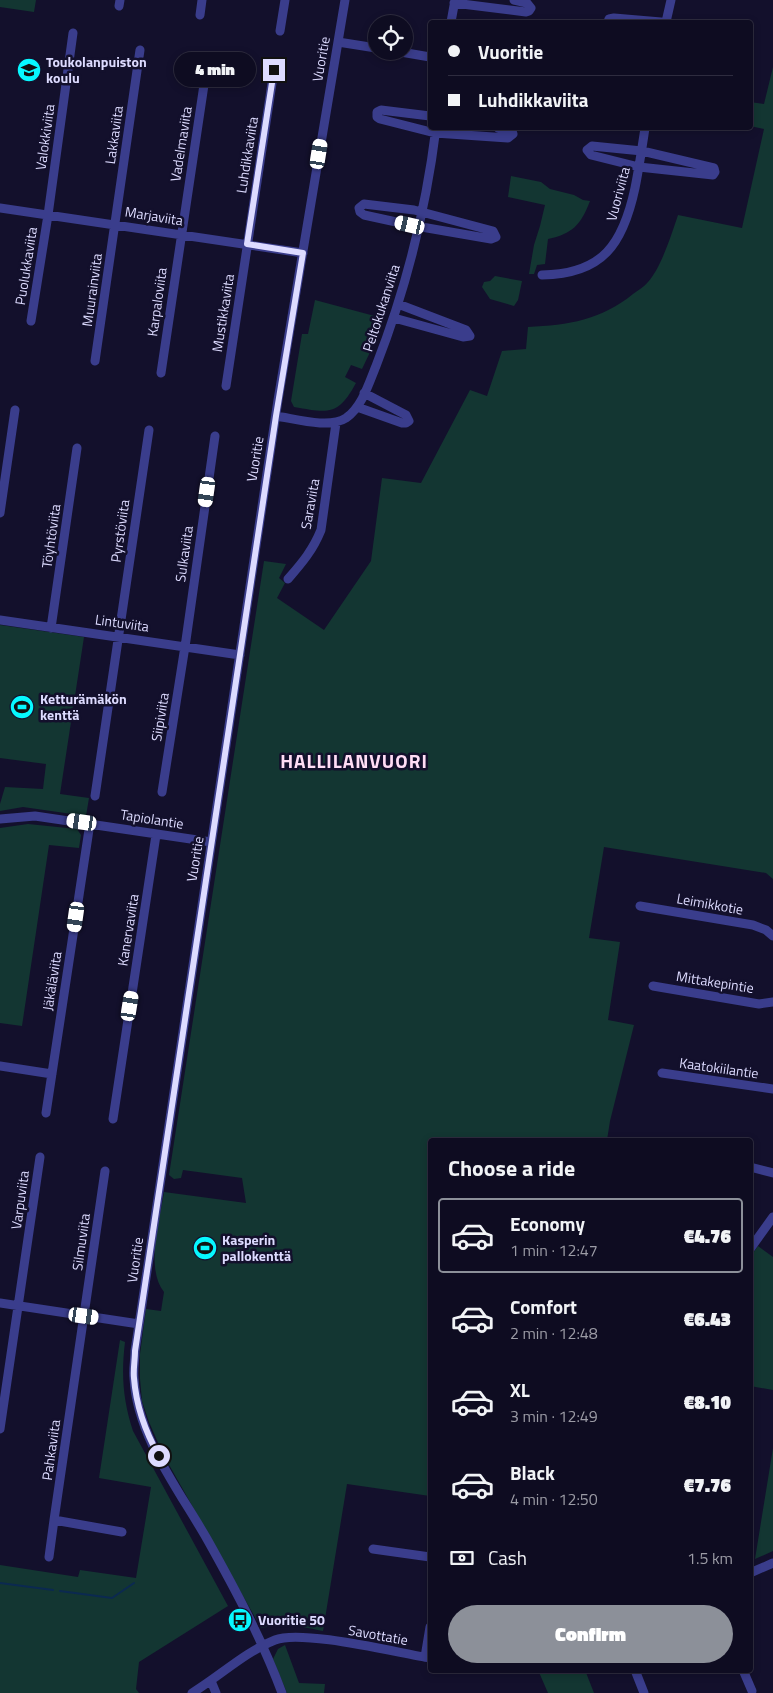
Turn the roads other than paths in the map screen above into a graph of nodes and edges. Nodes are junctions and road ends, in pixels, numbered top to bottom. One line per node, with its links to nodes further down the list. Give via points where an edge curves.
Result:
1 (202, 0): 7 (street)
2 (285, 0): 12 (street)
3 (345, 0): 14 (street, Vuoritie)
4 (514, 0): 6 (street, via 527,3 531,8 526,12)
5 (671, 0): 11 (street)
6 (454, 1): 8 (street)
7 (200, 15)
8 (451, 20)
9 (609, 20): 10 (street)
10 (638, 20)
11 (666, 20)
12 (280, 31)
13 (73, 33): 30 (street, Valokkiviita)
14 (338, 42): 15 (street); 35 (street, Vuoritie)
15 (368, 47)
16 (140, 50): 31 (street, Lakkaviita)
17 (413, 54): 18 (street)
18 (428, 57)
19 (208, 58): 33 (street, Vadelmaviita)
20 (274, 70): 34 (street, Luhdikkaviita)
21 (428, 116): 22 (street, via 381,110 377,117)
22 (428, 129)
23 (436, 130): 24 (street, via 508,138 513,134); 29 (street, Peltokukanviita)
24 (510, 130)
25 (645, 130): 26 (street, Vuoriviita)
26 (642, 151): 27 (street, Vuoriviita); 27 (street, via 592,146 587,150 591,155); 27 (street, via 714,168 715,172 713,175)
27 (639, 167): 36 (street, Vuoriviita, via 627,221 607,252 590,265)
28 (0, 208): 30 (street, Marjaviita)
29 (422, 212): 32 (street, Peltokukanviita); 32 (street, via 364,204 359,208 364,215); 32 (street, via 493,231 496,236 491,239)
30 (48, 215): 31 (street, Marjaviita); 39 (street, Puolukkaviita)
31 (115, 224): 33 (street, Marjaviita); 40 (street, Muurainviita)
32 (419, 227): 37 (street, Peltokukanviita)
33 (181, 234): 34 (street, Marjaviita); 41 (street, Karpaloviita)
34 (247, 244): 35 (street, Marjaviita); 42 (street, Mustikkaviita)
35 (303, 253): 46 (street, Vuoritie)
36 (542, 275)
37 (398, 304): 38 (street, Peltokukanviita); 38 (street, via 466,330 470,336 463,337)
38 (394, 318): 43 (street, Peltokukanviita)
39 (31, 321)
40 (95, 360)
41 (161, 373)
42 (226, 386)
43 (364, 393): 44 (street, Peltokukanviita); 44 (street, via 406,415 409,421 402,423)
44 (357, 407): 47 (street, Peltokukanviita)
45 (15, 410): 51 (street)
46 (276, 416): 47 (street); 57 (street, Vuoritie)
47 (336, 423): 52 (street, Saraviita, via 321,530 306,559)
48 (149, 430): 55 (street, Pyrstöviita)
49 (215, 436): 56 (street, Sulkaviita)
50 (77, 448): 54 (street, Töyhtöviita)
51 (0, 514)
52 (288, 579)
53 (0, 620): 54 (street, Lintuviita)
54 (52, 628): 55 (street, Lintuviita)
55 (119, 636): 56 (street, Lintuviita); 59 (street, Pyrstöviita)
56 (185, 646): 57 (street, Lintuviita); 58 (street, Siipiviita)
57 (240, 655): 63 (street, Vuoritie)
58 (162, 792)
59 (94, 796)
60 (0, 819): 61 (street, Tapiolantie, via 35,816)
61 (90, 823): 62 (street, Tapiolantie); 69 (street, Jäkäläviita)
62 (156, 835): 63 (street, Tapiolantie); 73 (street, Kanervaviita)
63 (211, 842): 83 (street, Vuoritie)
64 (640, 906): 65 (street, Leimikkotie, via 753,925)
65 (773, 936)
66 (653, 986): 67 (street, Mittakepintie, via 759,1004)
67 (773, 1002)
68 (0, 1066): 69 (street)
69 (52, 1074): 72 (street, Jäkäläviita)
70 (662, 1074): 71 (street, Kaatokiilantie)
71 (773, 1089)
72 (46, 1113)
73 (113, 1119)
74 (40, 1157): 81 (street, Varpuviita)
75 (753, 1168): 77 (street)
76 (105, 1171): 82 (street, Silmuviita)
77 (773, 1173)
78 (773, 1217): 79 (street)
79 (753, 1245)
80 (0, 1303): 81 (street)
81 (18, 1306): 82 (street); 84 (street, Varpuviita)
82 (84, 1316): 83 (street); 85 (street, Pahkaviita)
83 (139, 1324): 92 (street, Vuoritie, via 134,1377 137,1400 153,1446 208,1540)
84 (0, 1429)
85 (54, 1520): 86 (street); 88 (street, Pahkaviita)
86 (122, 1532)
87 (373, 1548): 89 (street)
88 (49, 1557)
89 (428, 1557)
90 (773, 1563): 91 (street)
91 (753, 1573)
92 (263, 1646): 93 (street, Savottatie, via 288,1637 312,1638); 96 (street, Savottatie); 100 (street, Vuoritie)
93 (427, 1657)
94 (636, 1673): 101 (street)
95 (744, 1673): 97 (street)
96 (211, 1681): 98 (street, Savottatie); 99 (street)
97 (752, 1691)
98 (192, 1693)
99 (216, 1693)
100 (282, 1693)
101 (644, 1693)

